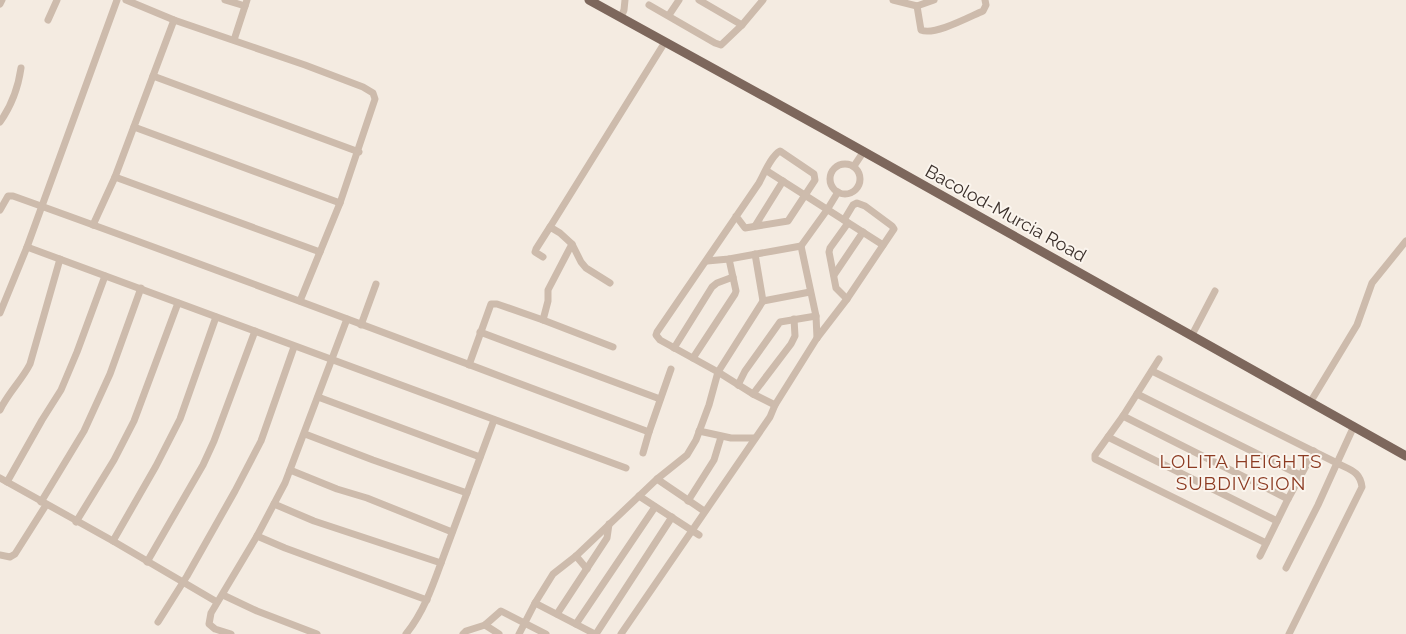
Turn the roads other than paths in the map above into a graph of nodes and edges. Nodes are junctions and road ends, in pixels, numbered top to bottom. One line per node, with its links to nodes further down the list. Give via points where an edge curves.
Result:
1 (58, 0): 19 (street)
2 (117, 0): 37 (street)
3 (126, 0): 20 (street)
4 (225, 0): 13 (street)
5 (589, 0): 14 (main road, Bacolod-Murcia Road)
6 (625, 0): 18 (street)
7 (679, 0): 17 (street)
8 (699, 0): 21 (street)
9 (763, 0): 21 (street)
10 (893, 0): 16 (street)
11 (934, 0): 16 (street)
12 (984, 0): 16 (street, via 983,11 926,32 919,26)
13 (246, 3): 22 (street)
14 (601, 3): 18 (main road, Bacolod-Murcia Road)
15 (649, 5): 17 (street)
16 (917, 6)
17 (669, 16): 21 (street, via 721,45)
18 (621, 17): 23 (main road, Bacolod-Murcia Road)
19 (48, 20)
20 (174, 20): 22 (street); 25 (street)
21 (742, 25)
22 (234, 40): 28 (street, via 373,93 375,99)
23 (665, 42): 29 (main road, Bacolod-Murcia Road); 44 (street)
24 (20, 68): 26 (street, via 11,106)
25 (153, 76): 27 (street); 28 (street)
26 (0, 122)
27 (134, 127): 32 (street); 36 (street)
28 (359, 152): 36 (street)
29 (864, 152): 30 (street); 78 (main road, Bacolod-Murcia Road)
30 (854, 166): 34 (street, via 860,176 857,188 847,194); 34 (street, via 841,164 831,174 830,180)
31 (767, 170): 33 (street); 35 (street, via 778,152 785,154 816,177); 40 (street)
32 (115, 177): 42 (street); 51 (street)
33 (783, 181): 35 (street); 43 (street)
34 (838, 192): 39 (street)
35 (804, 195): 39 (street); 43 (street, via 788,221)
36 (340, 203): 51 (street)
37 (41, 206): 38 (street, via 8,196); 42 (street); 50 (street)
38 (0, 210)
39 (827, 210): 41 (street); 49 (street)
40 (736, 216): 43 (street, via 745,228); 56 (street)
41 (846, 222): 45 (street); 48 (street, via 853,205 864,206 894,228); 57 (street, via 830,248)
42 (94, 225): 66 (street)
43 (755, 226)
44 (550, 227): 47 (street); 53 (street, via 535,252)
45 (863, 232): 48 (street); 57 (street)
46 (1406, 241): 95 (street, via 1372,283 1357,325)
47 (572, 244): 60 (street, via 583,265); 73 (street, via 550,285)
48 (883, 245): 65 (street)
49 (801, 246): 52 (street); 64 (street)
50 (27, 247): 54 (street); 69 (street)
51 (320, 252): 66 (street)
52 (755, 254): 55 (street); 67 (street)
53 (543, 257)
54 (60, 259): 58 (street); 97 (street, via 30,364)
55 (729, 259): 56 (street); 59 (street)
56 (707, 261): 82 (street, via 656,332 658,338)
57 (834, 275): 65 (street, via 836,288)
58 (105, 276): 62 (street); 115 (street, via 61,390)
59 (733, 277): 82 (street, via 712,287); 83 (street, via 735,294)
60 (610, 283)
61 (376, 284): 75 (street)
62 (141, 288): 68 (street); 121 (street, via 84,430)
63 (1215, 291): 78 (street)
64 (810, 292): 67 (street); 70 (street)
65 (848, 299): 79 (street)
66 (300, 301): 72 (street)
67 (763, 301): 89 (street)
68 (178, 303): 71 (street); 127 (street, via 134,421)
69 (0, 313)
70 (816, 316): 74 (street); 79 (street)
71 (216, 317): 76 (street); 133 (street, via 180,419)
72 (347, 320): 75 (street); 85 (street)
73 (543, 320): 77 (street, via 493,303); 81 (street)
74 (794, 320): 90 (street, via 780,322); 91 (street, via 796,336)
75 (361, 325): 86 (street)
76 (255, 331): 80 (street); 138 (street, via 214,441)
77 (480, 332): 86 (street); 94 (street)
78 (1192, 335): 95 (main road, Bacolod-Murcia Road)
79 (817, 338): 96 (street)
80 (294, 347): 85 (street); 142 (street, via 261,441)
81 (612, 347)
82 (674, 348): 83 (street)
83 (693, 358): 89 (street)
84 (1159, 359): 88 (street)
85 (332, 360): 93 (street); 99 (street)
86 (469, 365): 102 (street)
87 (671, 369): 94 (street)
88 (1152, 371): 92 (street); 107 (street)
89 (718, 372): 90 (street); 101 (street)
90 (738, 385): 91 (street)
91 (753, 394): 96 (street)
92 (1137, 394): 98 (street); 114 (street)
93 (318, 397): 103 (street); 110 (street)
94 (660, 398): 102 (street)
95 (1312, 401): 100 (main road, Bacolod-Murcia Road)
96 (775, 405): 105 (street)
97 (0, 410)
98 (1124, 416): 106 (street); 119 (street)
99 (494, 420): 110 (street); 112 (street)
100 (1354, 426): 109 (main road, Bacolod-Murcia Road); 111 (street)
101 (698, 431): 104 (street); 116 (street, via 687,455)
102 (649, 432): 108 (street)
103 (304, 434): 113 (street); 117 (street)
104 (721, 437): 105 (street); 120 (street, via 714,460)
105 (755, 438): 124 (street)
106 (1108, 438): 126 (street); 134 (street, via 1095,455 1096,460)
107 (1314, 451): 111 (street); 114 (street)
108 (642, 453)
109 (1406, 456)
110 (480, 457): 117 (street)
111 (1337, 463): 140 (street); 161 (street, via 1357,474 1362,487)
112 (626, 468)
113 (290, 470): 122 (street); 130 (street)
114 (1300, 475): 119 (street)
115 (3, 480): 121 (street)
116 (657, 480): 118 (street); 120 (street)
117 (467, 493): 130 (street)
118 (639, 496): 123 (street); 128 (street)
119 (1288, 499): 126 (street)
120 (688, 501): 124 (street)
121 (44, 503): 127 (street); 135 (street, via 15,554 10,557)
122 (274, 504): 132 (street); 139 (street, via 332,528)
123 (655, 507): 125 (street); 150 (street)
124 (704, 511): 129 (street)
125 (672, 517): 129 (street); 159 (street)
126 (1277, 521): 134 (street)
127 (76, 522): 133 (street)
128 (609, 524): 136 (street); 141 (street, via 607,538)
129 (692, 530): 131 (street); 160 (street)
130 (452, 532): 139 (street)
131 (699, 535)
132 (257, 536): 143 (street); 144 (street)
133 (113, 542): 138 (street)
134 (1266, 543): 137 (street)
135 (0, 555)
136 (576, 556): 141 (street); 146 (street, via 553,574)
137 (1260, 556)
138 (147, 562): 142 (street)
139 (441, 563): 144 (street)
140 (1286, 568)
141 (587, 569): 147 (street)
142 (183, 582): 145 (street); 148 (street)
143 (223, 595): 145 (street); 154 (street)
144 (427, 600): 155 (street)
145 (217, 602): 153 (street, via 211,613 210,626)
146 (535, 602): 147 (street); 149 (street)
147 (557, 614): 150 (street)
148 (158, 622)
149 (525, 623): 151 (street, via 501,611); 157 (street); 158 (street)
150 (576, 624): 159 (street)
151 (485, 626): 152 (street); 156 (street)
152 (496, 633)
153 (231, 634)
154 (317, 634)
155 (406, 634)
156 (463, 634)
157 (519, 634)
158 (546, 634)
159 (596, 634)
160 (621, 634)
161 (1289, 634)

